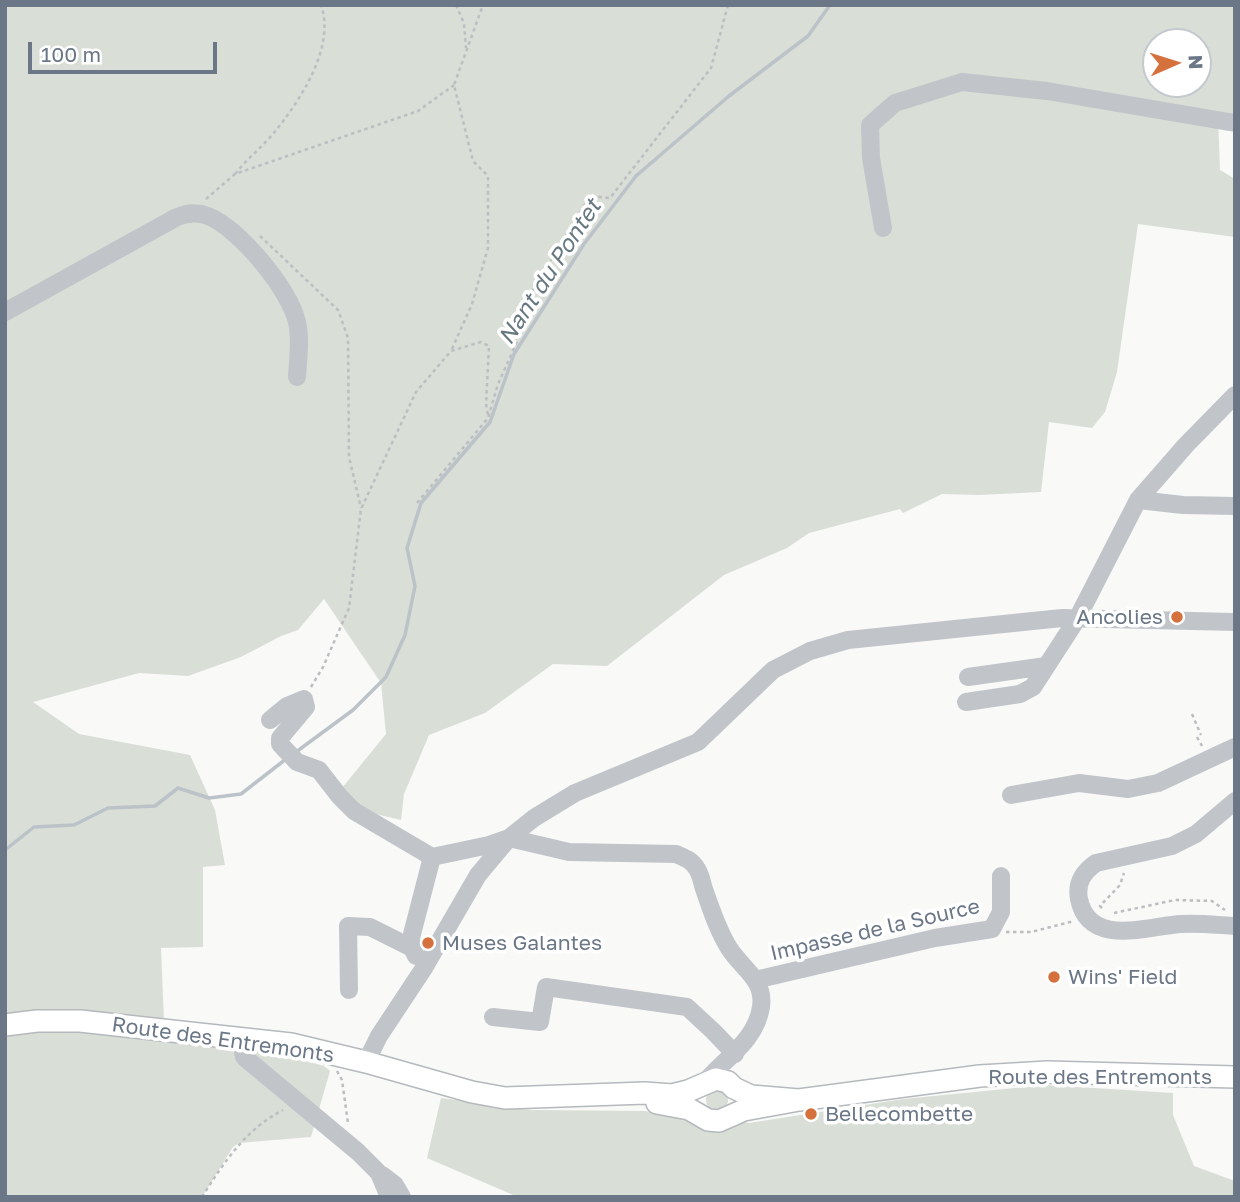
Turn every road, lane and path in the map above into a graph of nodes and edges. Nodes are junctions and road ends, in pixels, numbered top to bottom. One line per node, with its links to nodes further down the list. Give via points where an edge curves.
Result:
1 (321, 5): 8 (path, via 321,55 275,132)
2 (456, 5): 5 (path, via 464,23)
3 (483, 5): 5 (path)
4 (728, 5): 15 (path, via 711,68 610,198 590,196 527,300 534,313 498,384)
5 (466, 52): 6 (path)
6 (454, 85): 8 (path, via 418,111); 12 (path, via 473,161 488,176 488,248 472,304)
7 (1235, 123): 10 (street, via 1047,91 962,82 937,88 895,103 870,125)
8 (235, 174): 9 (path)
9 (188, 212): 11 (street); 13 (street, via 207,215 232,230 285,296 297,323)
10 (883, 228)
11 (5, 312)
12 (451, 351): 15 (path, via 481,342 489,346); 23 (path, via 416,392 361,509 348,608)
13 (297, 377)
14 (1235, 395): 16 (street)
15 (488, 418): 17 (path)
16 (1138, 500): 18 (street); 19 (street)
17 (417, 503)
18 (1235, 506)
19 (1077, 619): 20 (street); 21 (street); 31 (street, via 848,640 810,651 774,670 698,741 575,793)
20 (1235, 622)
21 (1046, 666): 22 (street); 24 (street, via 1033,687 1020,694)
22 (968, 677)
23 (304, 699): 26 (street, via 286,706); 32 (street, via 306,707 279,738 280,744 291,756 319,770 354,811)
24 (965, 702)
25 (1192, 714): 27 (path)
26 (270, 720)
27 (1201, 735)
28 (1235, 747): 29 (street, via 1158,783 1128,789 1079,783)
29 (1011, 795)
30 (1235, 802): 36 (street, via 1196,834 1172,846 1096,863 1079,884 1083,912 1091,923 1113,931)
31 (509, 838): 32 (street); 39 (street, via 478,875); 40 (street, via 569,852 676,854 690,859 723,938)
32 (432, 857): 38 (street)
33 (1127, 869): 36 (path, via 1120,885 1100,905 1105,912 1203,899)
34 (1001, 876): 37 (street, Impasse de la Source, via 1001,912)
35 (1076, 918): 37 (path, via 1073,923 1031,932)
36 (1233, 919)
37 (992, 929): 40 (street, Impasse de la Source)
38 (412, 948): 39 (street); 41 (street, via 370,927 348,926)
39 (424, 968): 46 (street)
40 (755, 980): 45 (street, via 761,1009)
41 (349, 990)
42 (493, 1017): 45 (street, via 540,1022 546,987 687,1007)
43 (5, 1025): 44 (main road, Route des Entremonts, via 80,1021)
44 (241, 1040): 46 (main road, Route des Entremonts, via 311,1048); 53 (street, via 244,1057)
45 (735, 1054): 49 (street); 50 (street, via 729,1070)
46 (366, 1062): 51 (main road, Route des Entremonts, via 505,1098)
47 (334, 1065): 56 (path, via 342,1080)
48 (1235, 1077): 52 (main road, Route des Entremonts, via 1046,1072)
49 (702, 1085): 50 (main road, Route des Entremonts, via 716,1079); 51 (main road, Route des Entremonts, via 671,1095); 54 (main road, via 695,1103)
50 (733, 1086): 52 (main road, Route des Entremonts, via 751,1096); 55 (main road, via 737,1104)
51 (603, 1095): 54 (main road, Route des Entremonts)
52 (799, 1100): 55 (main road, Route des Entremonts)
53 (299, 1103): 57 (street); 58 (path, via 239,1143)
54 (700, 1114): 55 (main road, Route des Entremonts, via 719,1121)
55 (732, 1114)
56 (349, 1132)
57 (379, 1173): 59 (street); 60 (street)
58 (202, 1197)
59 (389, 1197)
60 (402, 1197)

